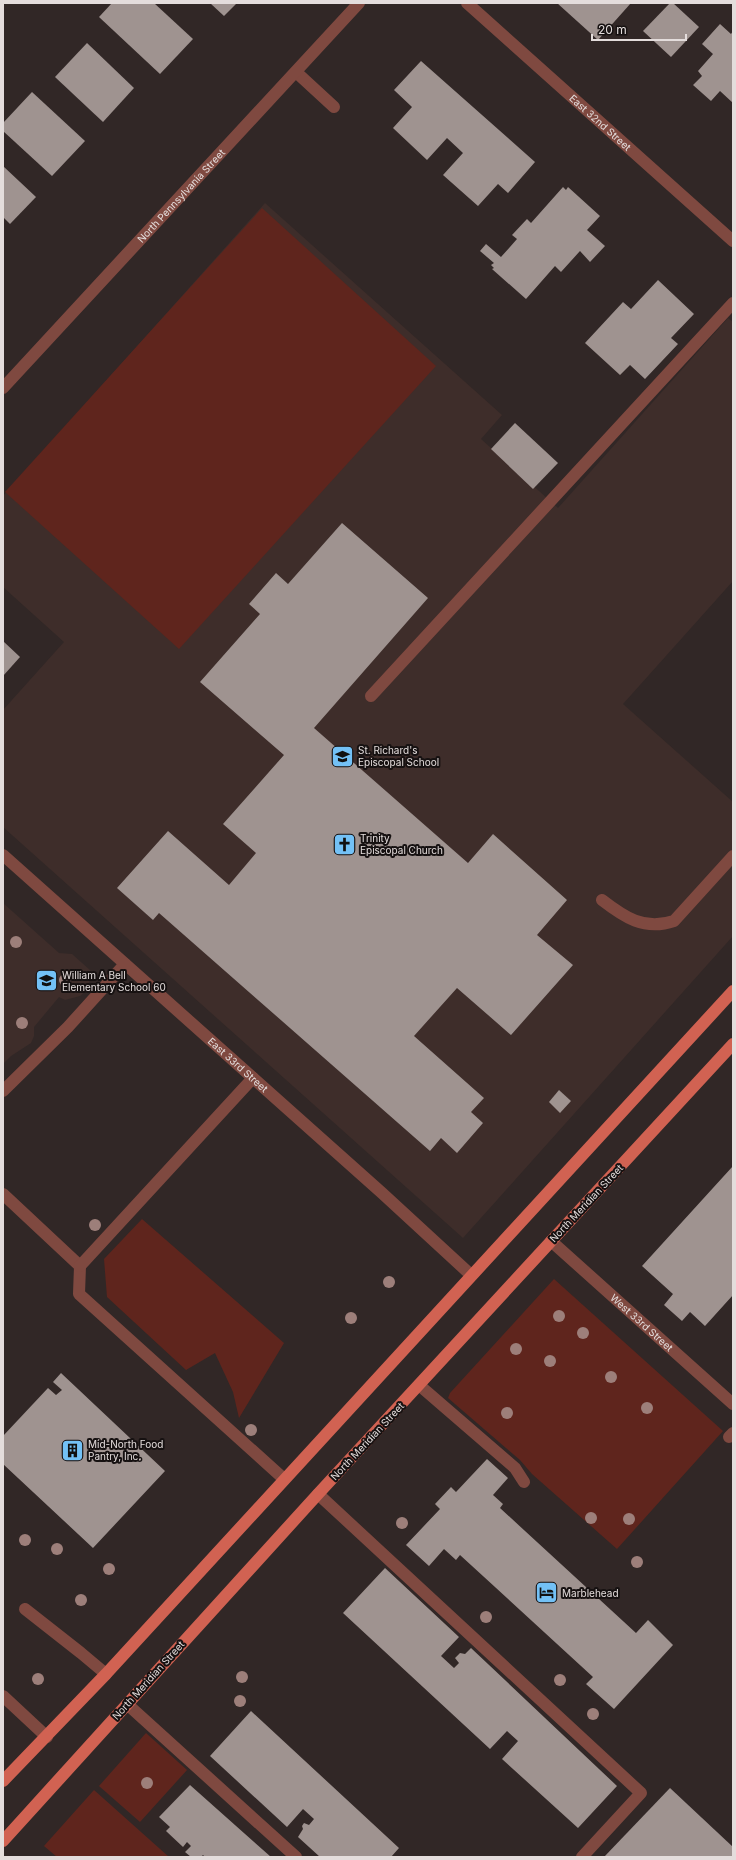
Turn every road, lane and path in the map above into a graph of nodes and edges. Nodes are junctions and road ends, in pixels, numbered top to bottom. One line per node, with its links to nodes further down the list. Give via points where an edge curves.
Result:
1 (359, 3): 3 (street, North Pennsylvania Street)
2 (467, 3): 5 (street, East 32nd Street)
3 (296, 72): 4 (street); 7 (street, North Pennsylvania Street)
4 (334, 107)
5 (733, 241)
6 (733, 303): 8 (street)
7 (3, 388)
8 (371, 696)
9 (3, 855): 12 (street, East 33rd Street)
10 (733, 856): 11 (street, via 674,921 661,925 644,924 619,913)
11 (602, 900)
12 (125, 964): 15 (street, East 33rd Street); 16 (street, via 68,1027)
13 (733, 992): 20 (main road)
14 (733, 1044): 18 (main road, North Meridian Street)
15 (253, 1078): 19 (street); 20 (street, East 33rd Street)
16 (3, 1091)
17 (3, 1194): 19 (street)
18 (551, 1241): 21 (main road, North Meridian Street); 22 (street, West 33rd Street)
19 (80, 1266): 23 (street, via 79,1294)
20 (471, 1276): 23 (main road)
21 (419, 1385): 24 (street, via 515,1468); 25 (main road, North Meridian Street)
22 (733, 1404)
23 (284, 1479): 27 (main road)
24 (524, 1482)
25 (318, 1494): 29 (main road, North Meridian Street); 34 (street, via 641,1793)
26 (25, 1609): 27 (street)
27 (106, 1674): 30 (main road)
28 (3, 1696): 30 (street)
29 (127, 1704): 32 (main road, North Meridian Street); 33 (street)
30 (47, 1737): 31 (main road)
31 (3, 1781)
32 (3, 1841)
33 (296, 1857)
34 (582, 1857)

